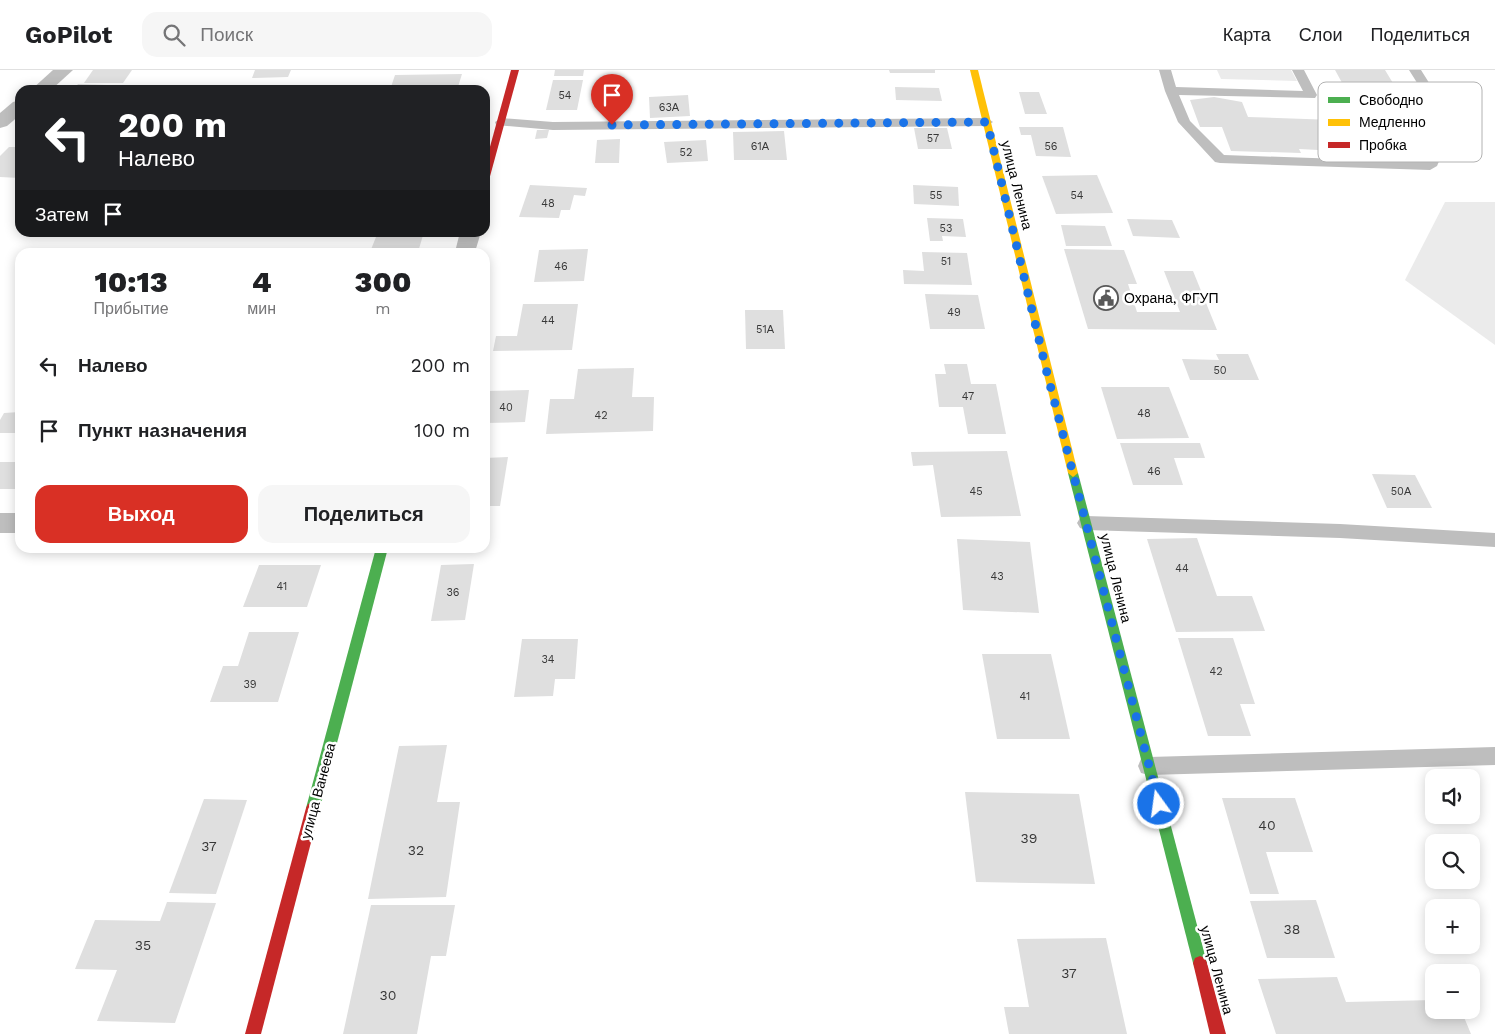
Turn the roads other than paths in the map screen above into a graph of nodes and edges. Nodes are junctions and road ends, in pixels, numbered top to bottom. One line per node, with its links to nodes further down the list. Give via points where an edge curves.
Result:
1 (64, 70): 8 (street)
2 (515, 70): 12 (street)
3 (974, 70): 13 (street, улица Ленина)
4 (1165, 70): 9 (lane)
5 (1298, 70): 9 (lane, via 1311,95)
6 (1415, 70): 7 (lane)
7 (1423, 82)
8 (46, 85)
9 (1171, 91): 15 (lane, via 1184,122 1220,159 1430,166)
10 (15, 110): 11 (street)
11 (0, 122)
12 (501, 122): 13 (lane, via 563,126); 14 (street)
13 (987, 122): 17 (street, улица Ленина)
14 (490, 162)
15 (1432, 162)
16 (0, 523): 18 (street)
17 (1086, 523): 19 (lane, via 1340,531); 22 (street, улица Ленина)
18 (15, 524)
19 (1495, 540)
20 (381, 553): 23 (street, улица Ванеева)
21 (1495, 756): 22 (lane)
22 (1149, 766): 24 (street, улица Ленина)
23 (253, 1034)
24 (1218, 1034)

